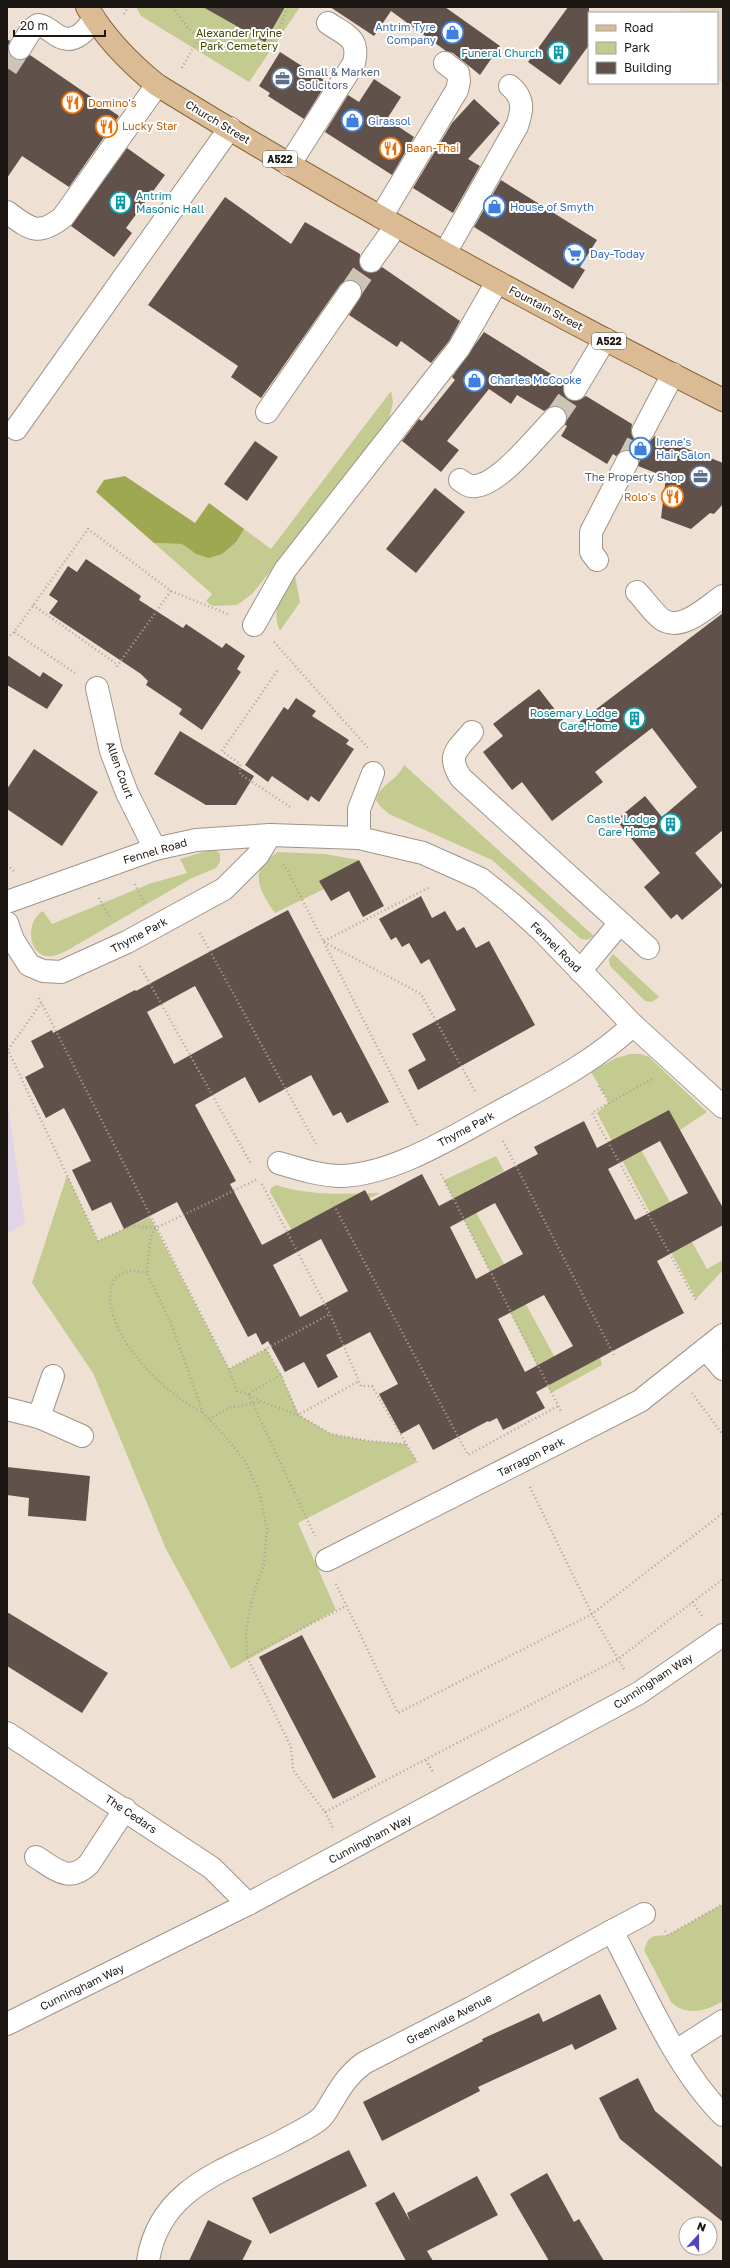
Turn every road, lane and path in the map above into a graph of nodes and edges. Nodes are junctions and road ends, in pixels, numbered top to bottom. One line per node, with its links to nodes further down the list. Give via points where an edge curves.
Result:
1 (173, 7): 5 (path)
2 (287, 7): 5 (path, via 285,17 272,40 264,47 237,48)
3 (91, 13): 6 (street, via 87,31 72,38 61,38 38,25 31,30); 9 (main road, Church Street / A522, via 141,72)
4 (328, 23): 11 (street, via 352,39 357,51 354,63)
5 (199, 37): 9 (path)
6 (20, 48)
7 (445, 63): 13 (street, via 458,73 457,90)
8 (510, 86): 14 (street, via 518,92 522,103 517,126)
9 (163, 88): 10 (main road, Church Street / A522); 12 (street, via 55,224 38,230 29,228)
10 (230, 128): 11 (main road, Church Street / A522); 24 (street)
11 (289, 165): 13 (main road, Church Street / A522)
12 (7, 212)
13 (388, 222): 14 (main road, Church Street / A522); 15 (street)
14 (445, 253): 16 (main road, Church Street / A522)
15 (372, 261)
16 (497, 282): 18 (main road, Fountain Street / A522); 33 (street, via 459,348 285,570)
17 (350, 292): 22 (street)
18 (605, 339): 19 (main road, Fountain Street / A522); 20 (street)
19 (673, 374): 21 (main road, Fountain Street / A522); 25 (street)
20 (575, 389)
21 (723, 400)
22 (267, 412)
23 (555, 418): 27 (street, via 499,476 475,487)
24 (16, 429)
25 (643, 431)
26 (627, 462): 28 (street, via 591,532 590,552)
27 (460, 480)
28 (597, 560)
29 (171, 591): 32 (path, via 88,529); 33 (path); 36 (path)
30 (637, 592): 31 (street, via 664,621 675,624 686,620)
31 (723, 596)
32 (33, 606): 34 (path); 36 (path)
33 (254, 625): 40 (path, via 269,636 369,748)
34 (14, 632): 35 (path); 38 (path)
35 (7, 638)
36 (118, 665): 38 (path)
37 (277, 671): 41 (path, via 222,751 240,764 240,774)
38 (104, 681): 44 (street, Allen Court, via 110,751 127,793)
39 (472, 732): 51 (street, via 454,754 453,766 461,778)
40 (373, 774): 43 (street, via 359,809)
41 (293, 808)
42 (270, 835): 43 (street, Fennel Road); 44 (street, Fennel Road, via 196,840); 49 (street, Thyme Park, via 258,856 241,874 224,889)
43 (359, 838): 46 (street, Fennel Road, via 423,853)
44 (155, 849): 45 (street, Fennel Road)
45 (124, 860): 47 (street, Fennel Road); 52 (path)
46 (462, 870): 56 (street, Fennel Road, via 481,879 511,903); 63 (path, via 324,942 421,994)
47 (84, 874): 48 (street, Fennel Road); 53 (path)
48 (7, 902)
49 (187, 909): 52 (street, Thyme Park); 65 (path)
50 (7, 922): 55 (street, via 13,940)
51 (620, 923): 54 (street); 56 (street)
52 (155, 926): 53 (street, Thyme Park)
53 (127, 942): 55 (street, Thyme Park, via 61,972 43,971); 66 (path)
54 (648, 948)
55 (28, 963): 57 (path)
56 (580, 971): 58 (street, Fennel Road)
57 (41, 1003): 67 (path); 67 (path, via 8,1050 98,1241 132,1226)
58 (633, 1025): 59 (street, Thyme Park, via 612,1045); 60 (street, Fennel Road)
59 (586, 1063): 61 (path); 63 (street, Thyme Park)
60 (677, 1065): 61 (path); 62 (street, Fennel Road)
61 (609, 1102): 69 (path, via 592,1112)
62 (723, 1107)
63 (490, 1117): 65 (street, Thyme Park, via 442,1143 393,1164 363,1173); 74 (path)
64 (279, 1163): 65 (street, Thyme Park); 66 (path)
65 (324, 1174): 84 (path, via 468,1455)
66 (259, 1178): 67 (path); 70 (path)
67 (156, 1228): 68 (path, via 150,1240); 76 (path)
68 (147, 1273): 86 (path, via 171,1323); 86 (path, via 125,1272 114,1279 110,1297 117,1327 161,1385 185,1404)
69 (696, 1301)
70 (330, 1314): 73 (path); 80 (path)
71 (723, 1335): 72 (street, Tarragon Park)
72 (706, 1349): 75 (street); 77 (street, Tarragon Park)
73 (266, 1350): 76 (path); 78 (path)
74 (615, 1357)
75 (723, 1369)
76 (229, 1370): 81 (path, via 237,1391)
77 (679, 1370): 90 (path, via 705,1413); 94 (street, Tarragon Park, via 640,1401)
78 (280, 1375): 81 (path); 87 (path)
79 (52, 1376): 88 (street)
80 (359, 1381): 87 (path); 92 (path, via 361,1386 372,1386)
81 (248, 1394): 82 (path); 83 (path)
82 (260, 1401): 83 (path); 87 (path)
83 (253, 1403): 89 (path, via 229,1408); 96 (path)
84 (558, 1406)
85 (7, 1409): 88 (street)
86 (203, 1413): 89 (path)
87 (298, 1415): 92 (path, via 331,1434)
88 (39, 1417): 91 (street)
89 (209, 1420): 101 (path, via 245,1461 259,1491 267,1529 264,1563 246,1629)
90 (723, 1435)
91 (82, 1436)
92 (406, 1444): 93 (path)
93 (417, 1462)
94 (518, 1464): 96 (street, Tarragon Park); 99 (path)
95 (723, 1513): 99 (path)
96 (327, 1560): 98 (path)
97 (723, 1579): 102 (path)
98 (346, 1606): 99 (path, via 398,1713); 101 (path)
99 (592, 1614): 102 (path)
100 (723, 1635): 106 (street, Cunningham Way, via 639,1693)
101 (247, 1657): 102 (path, via 291,1747 294,1770 325,1812)
102 (618, 1659)
103 (7, 1733): 104 (street, The Cedars)
104 (124, 1809): 105 (street, via 82,1872 74,1875 65,1874); 106 (street, The Cedars, via 212,1868)
105 (36, 1857)
106 (248, 1904): 111 (street, Cunningham Way)
107 (723, 1904): 108 (path, via 668,1936 653,1909)
108 (644, 1914): 109 (street, Greenvale Avenue)
109 (612, 1931): 112 (street); 114 (street, Greenvale Avenue, via 351,2072 322,2117 305,2129 250,2158 210,2175 189,2189 175,2203 154,2236)
110 (723, 2021): 112 (street)
111 (7, 2024)
112 (676, 2052): 113 (street, via 694,2081)
113 (723, 2115)
114 (148, 2261)

